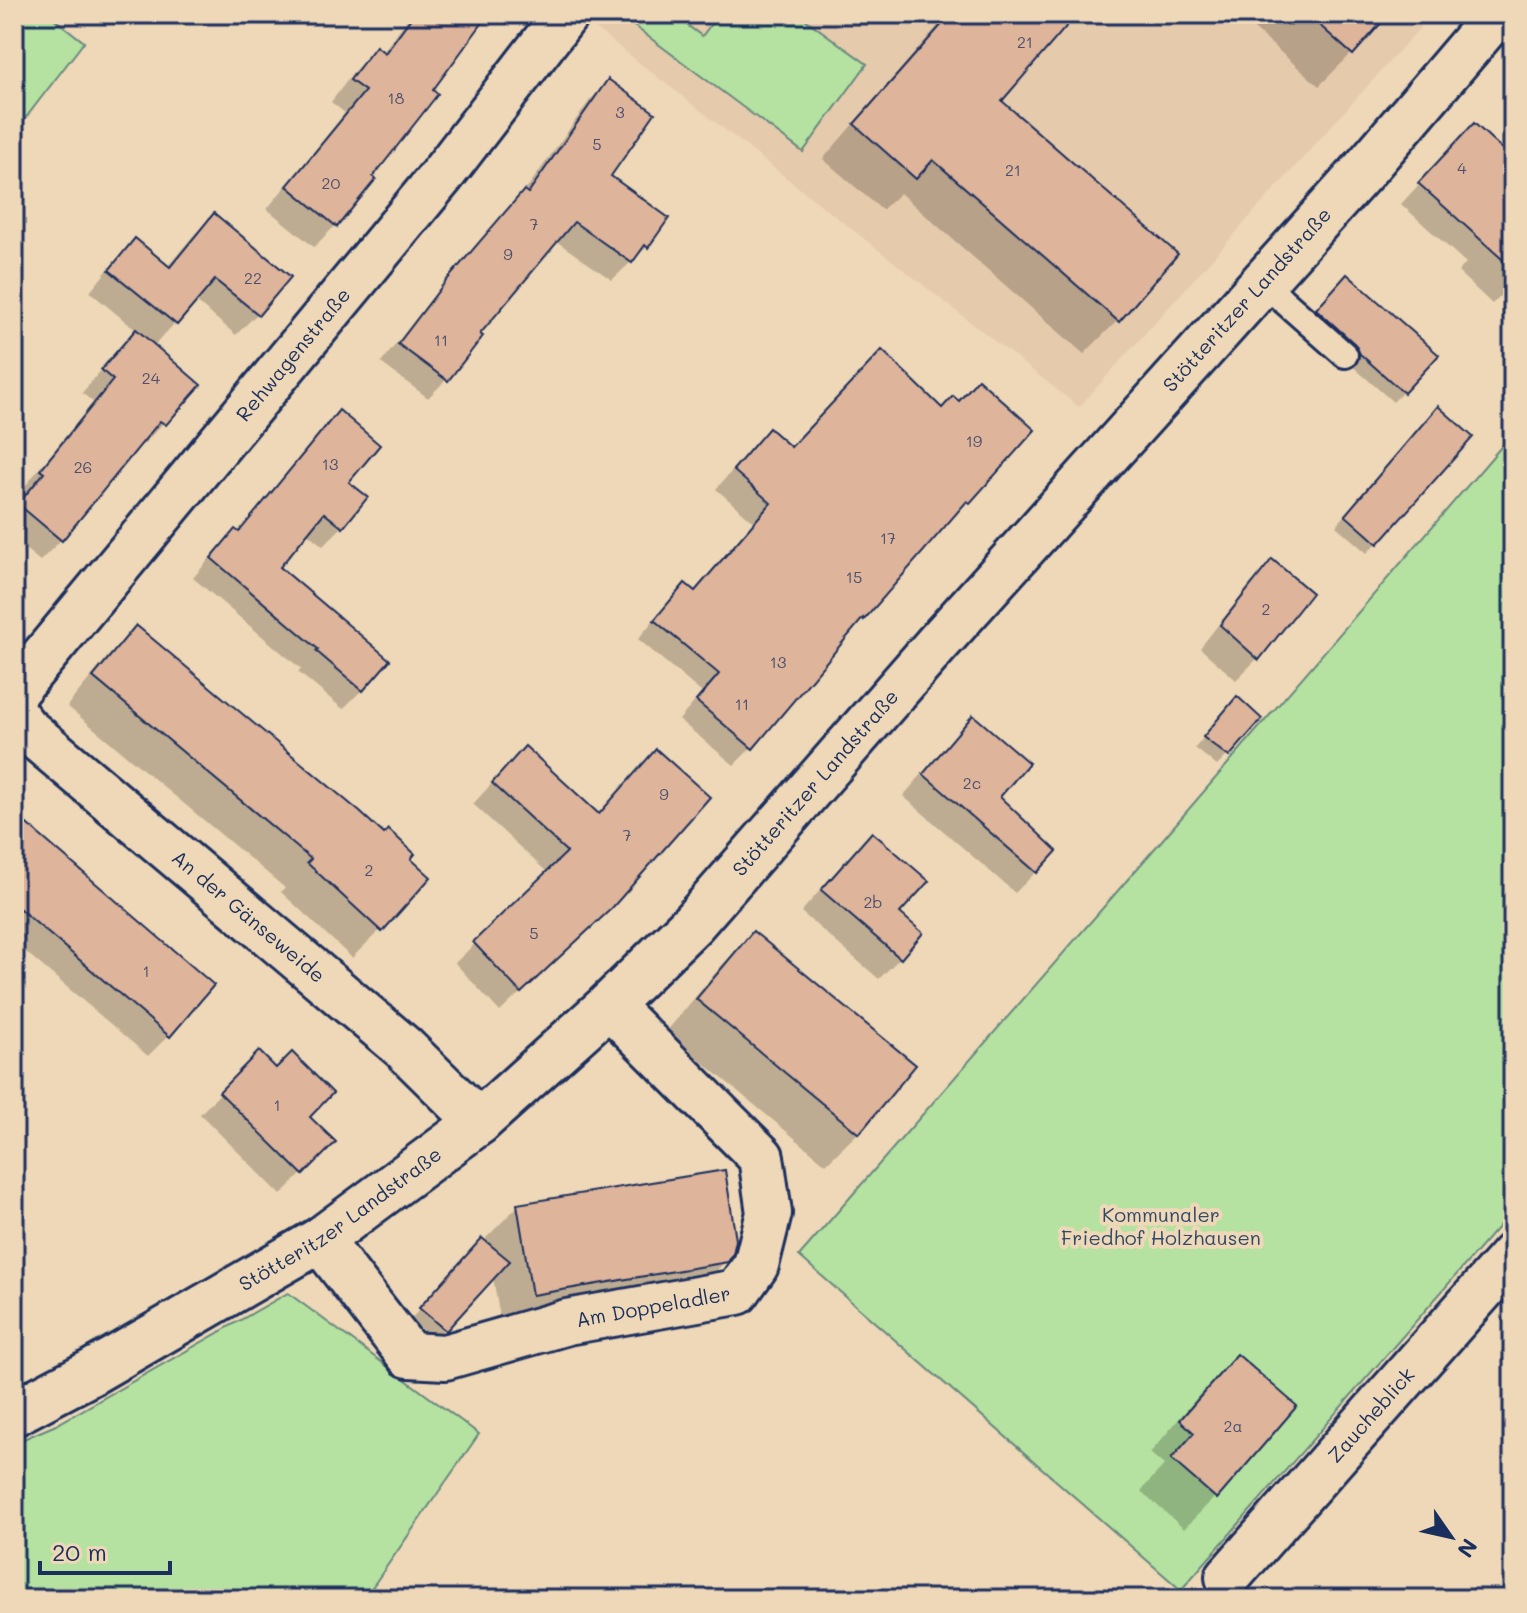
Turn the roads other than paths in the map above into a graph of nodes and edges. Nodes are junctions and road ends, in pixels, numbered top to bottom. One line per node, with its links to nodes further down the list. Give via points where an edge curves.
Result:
1 (566, 14): 5 (street, Rehwagenstraße, via 442,175)
2 (1497, 14): 3 (street, Stötteritzer Landstraße)
3 (1262, 282): 4 (lane); 7 (street, Stötteritzer Landstraße, via 693,923)
4 (1345, 355)
5 (14, 692)
6 (14, 714): 8 (street, An der Gänseweide, via 403,1047)
7 (609, 1005): 8 (street, Stötteritzer Landstraße); 9 (street, Am Doppeladler, via 761,1157 769,1213 756,1265 737,1292 567,1322 445,1357 409,1355)
8 (479, 1122): 9 (street, Stötteritzer Landstraße)
9 (320, 1240): 11 (street, Stötteritzer Landstraße)
10 (1513, 1255): 12 (street, Zaucheblick)
11 (14, 1413)
12 (1228, 1577)

